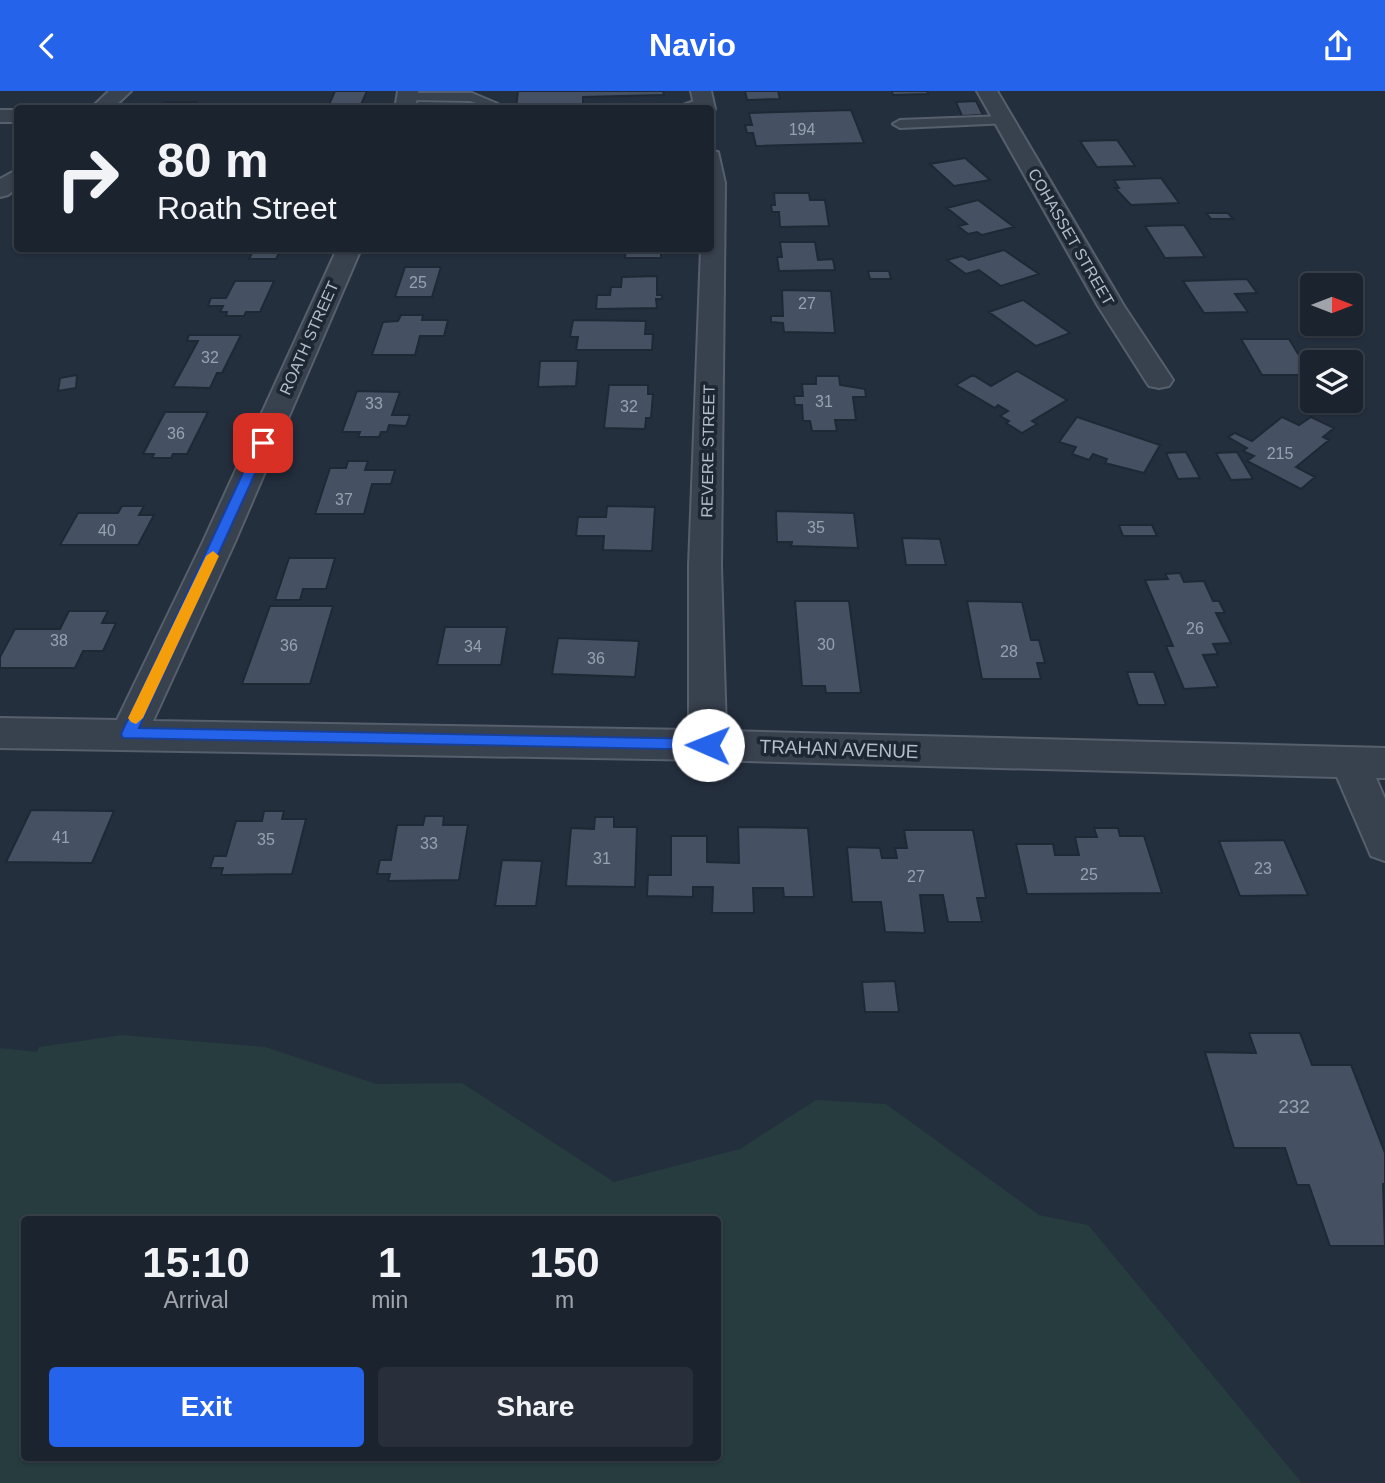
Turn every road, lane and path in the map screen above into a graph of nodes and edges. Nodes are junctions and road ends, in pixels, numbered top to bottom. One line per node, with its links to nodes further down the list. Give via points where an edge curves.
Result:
1 (121, 91): 5 (street)
2 (987, 91): 6 (street, COHASSET STREET)
3 (407, 99): 4 (lane, via 472,97)
4 (491, 104)
5 (105, 105)
6 (1004, 120): 7 (lane); 12 (street, COHASSET STREET)
7 (900, 124)
8 (14, 179): 9 (street)
9 (0, 190)
10 (348, 252): 14 (street, ROATH STREET)
11 (712, 252): 15 (street, REVERE STREET, via 705,566)
12 (1159, 380)
13 (0, 733): 14 (street, TRAHAN AVENUE)
14 (129, 734): 15 (street, TRAHAN AVENUE)
15 (708, 745): 16 (street, TRAHAN AVENUE)
16 (1367, 762): 17 (street)
17 (1385, 844)

